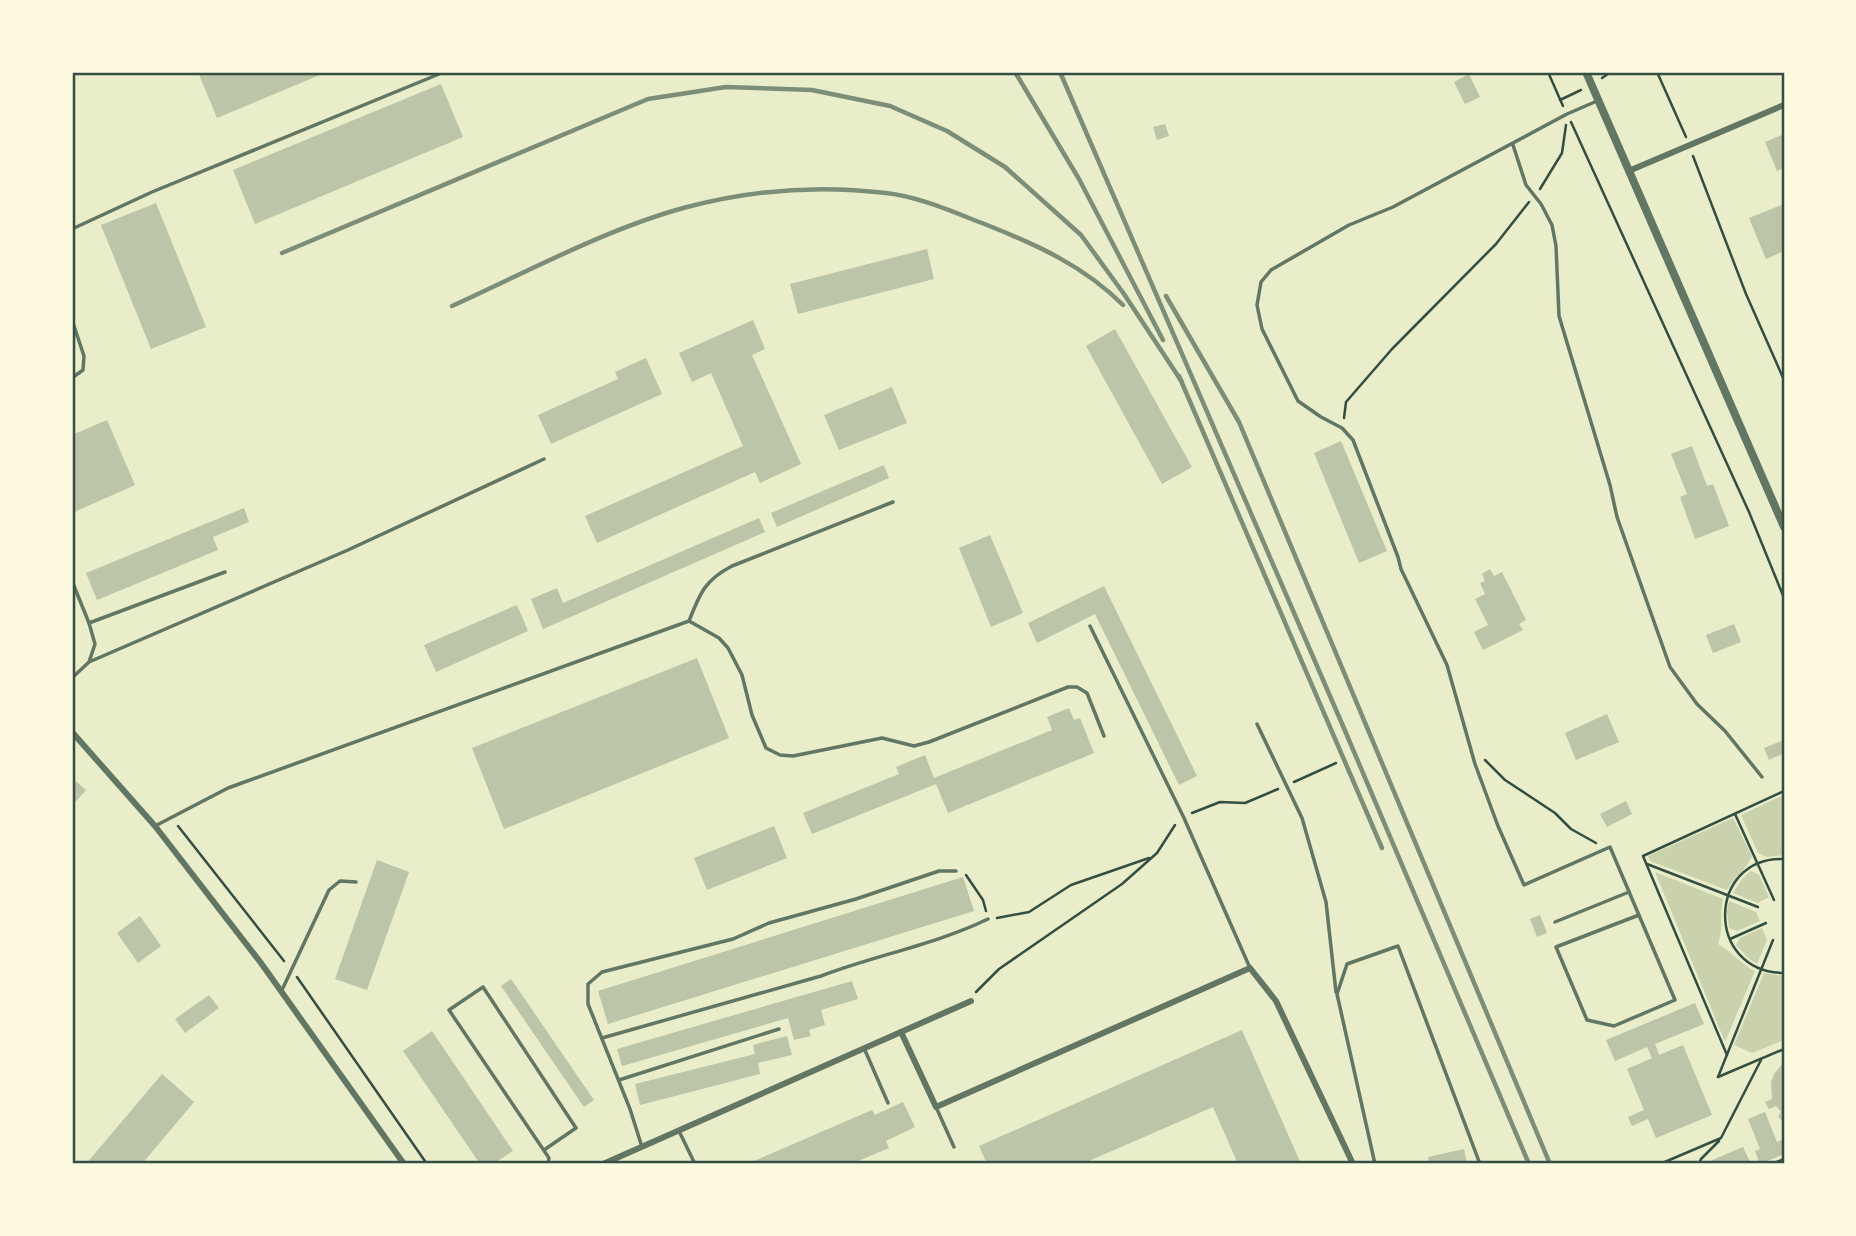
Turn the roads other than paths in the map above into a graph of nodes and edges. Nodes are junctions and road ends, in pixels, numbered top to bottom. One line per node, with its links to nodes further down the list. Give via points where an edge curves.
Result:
1 (444, 72): 7 (lane)
2 (1587, 72): 3 (street)
3 (1599, 100): 5 (lane); 6 (street)
4 (1784, 105): 6 (street)
5 (1513, 145): 23 (lane, via 1519,167 1552,225 1559,316 1617,517 1670,667 1696,704); 27 (lane, via 1349,225 1271,270 1261,282 1257,304 1262,329 1298,401 1353,440 1401,569 1447,666 1475,764 1524,885 1610,847)
6 (1631, 170): 12 (street)
7 (72, 229)
8 (72, 320): 9 (lane, via 84,356 83,370)
9 (72, 378)
10 (544, 459): 18 (lane)
11 (893, 502): 15 (lane, via 713,576)
12 (1784, 527)
13 (225, 572): 16 (lane)
14 (72, 581): 16 (lane)
15 (689, 621): 22 (lane, via 728,648 766,748 780,755 882,738 914,746 1068,687 1087,693); 24 (lane, via 228,788)
16 (89, 623): 18 (lane, via 94,644)
17 (1090, 626): 31 (lane, via 1184,818)
18 (89, 662): 19 (lane)
19 (72, 678)
20 (1257, 724): 33 (lane, via 1302,818 1326,902)
21 (72, 732): 24 (street)
22 (1104, 736)
23 (1762, 776)
24 (155, 826): 32 (street)
25 (956, 871): 37 (lane, via 939,871 769,923 733,939 602,972 588,984 588,1004)
26 (356, 882): 32 (lane, via 340,881 329,890)
27 (1629, 892): 28 (lane); 30 (lane)
28 (1639, 915): 28 (lane, via 1675,1000 1614,1026 1587,1020 1556,947)
29 (988, 919): 37 (lane, via 956,934 821,976)
30 (1555, 922)
31 (1250, 968): 41 (street); 50 (street, via 1276,1001)
32 (281, 992): 46 (street)
33 (1337, 994): 51 (lane); 52 (lane, via 1347,964 1398,946)
34 (971, 1001): 36 (street)
35 (779, 1029): 39 (lane)
36 (901, 1032): 38 (street); 41 (street)
37 (602, 1038): 39 (lane)
38 (863, 1048): 40 (lane); 42 (street)
39 (619, 1080): 43 (lane)
40 (888, 1103)
41 (936, 1107): 44 (lane)
42 (679, 1130): 43 (street); 49 (lane)
43 (642, 1147): 48 (street)
44 (954, 1147)
45 (544, 1150): 45 (lane, via 449,1010 484,987 576,1128); 47 (lane)
46 (404, 1164)
47 (548, 1164)
48 (603, 1164)
49 (695, 1164)
50 (1353, 1164)
51 (1375, 1164)
52 (1480, 1164)

